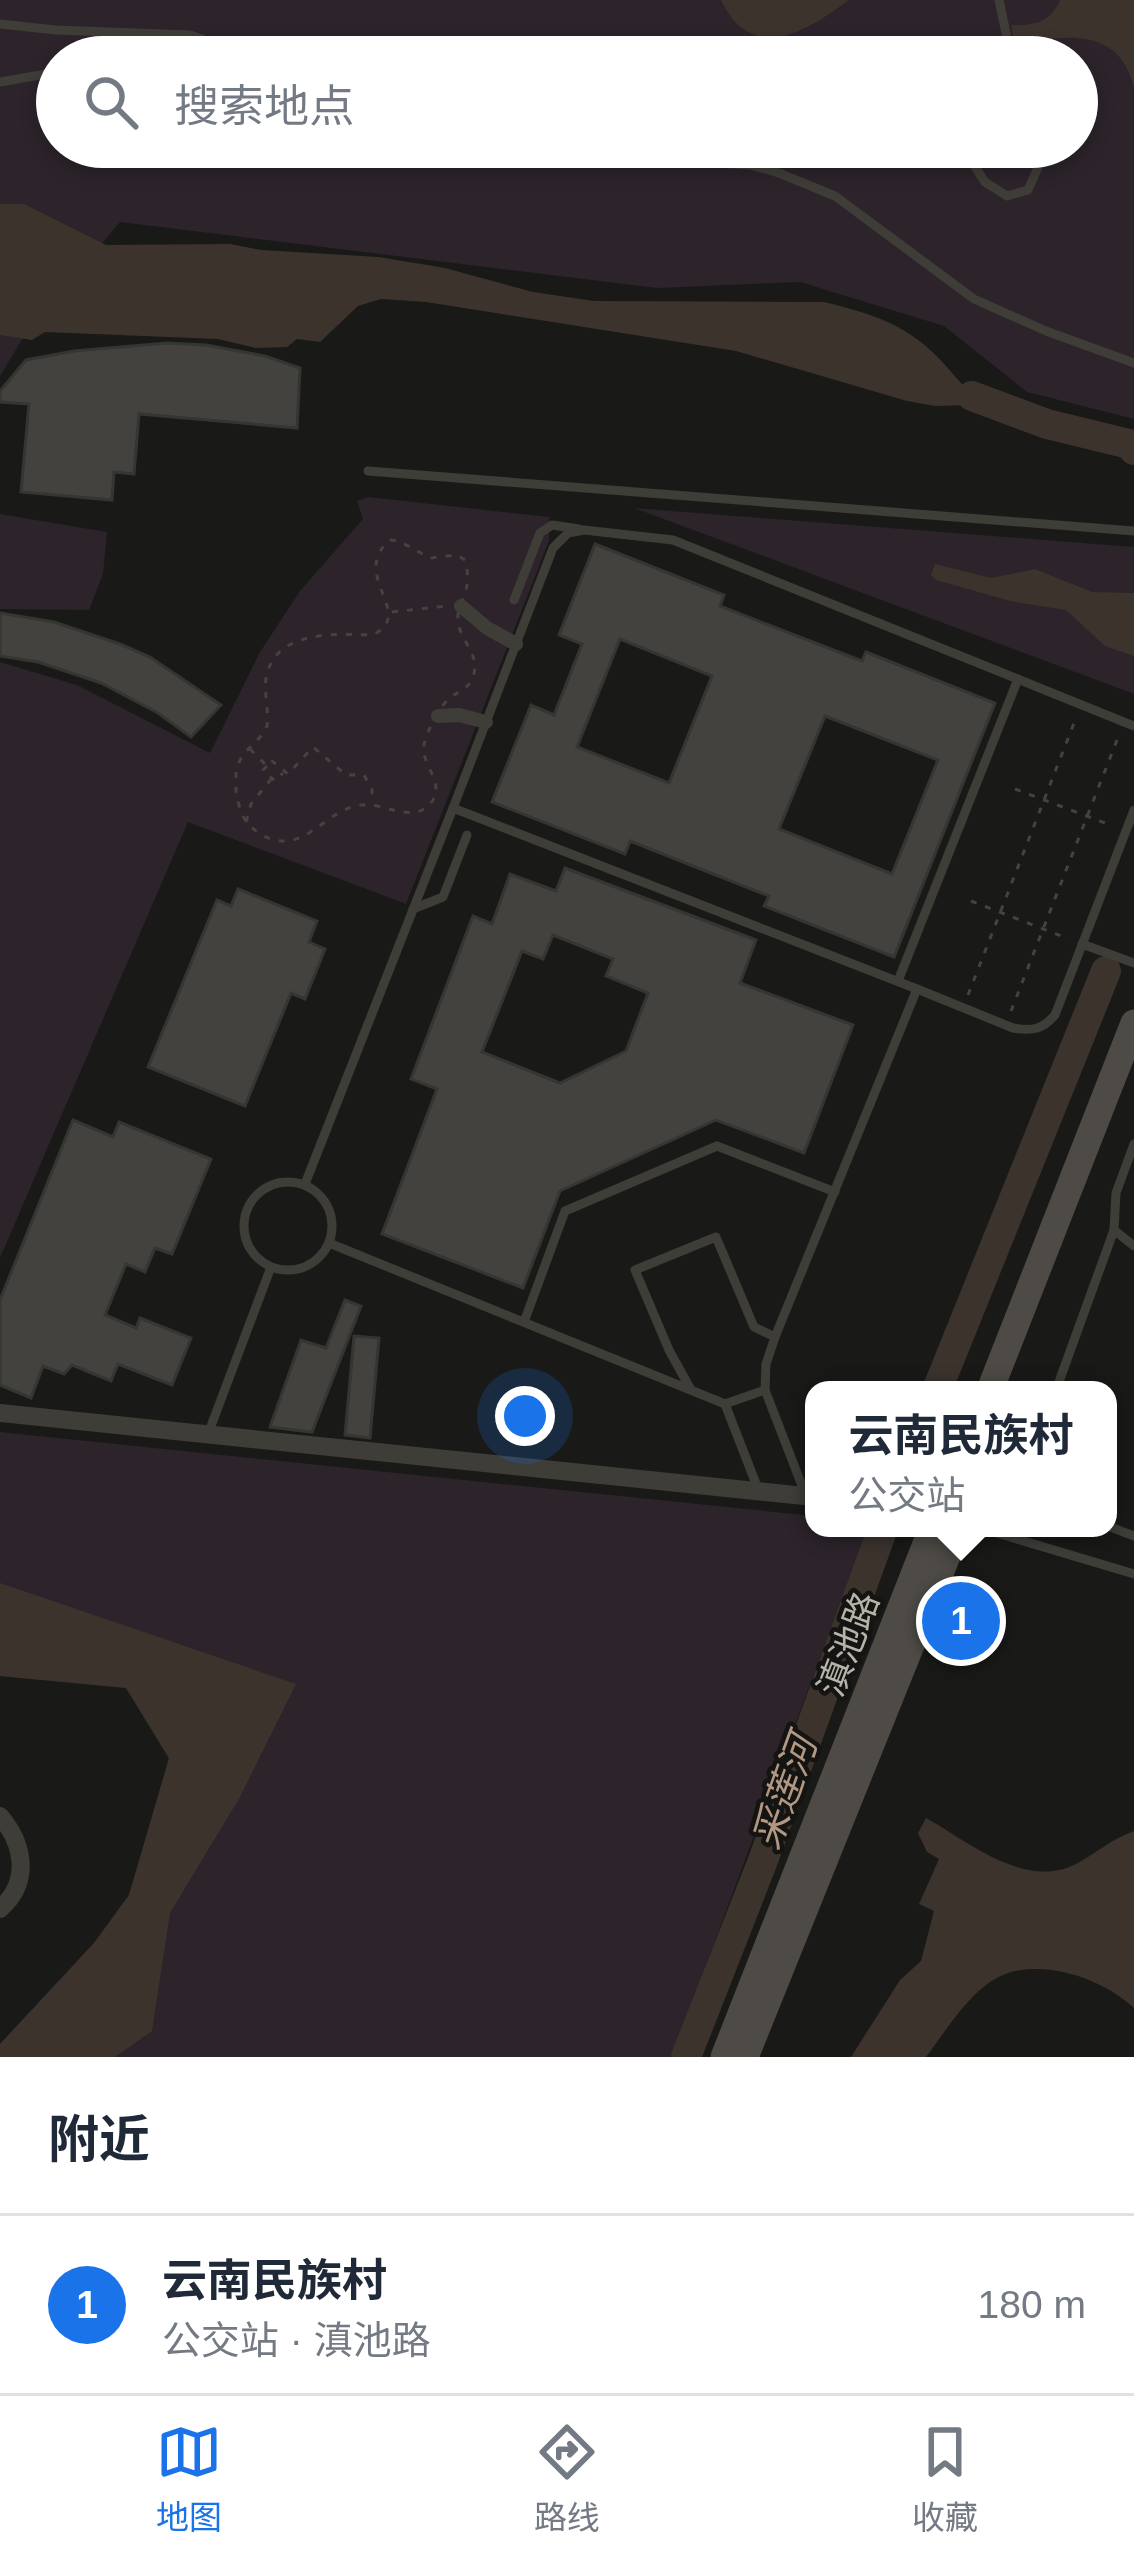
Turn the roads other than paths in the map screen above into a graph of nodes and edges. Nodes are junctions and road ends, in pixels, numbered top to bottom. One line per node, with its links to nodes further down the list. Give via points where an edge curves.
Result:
1 (1000, 3): 4 (lane)
2 (0, 24): 3 (lane)
3 (193, 36)
4 (1007, 36)
5 (36, 76): 6 (lane)
6 (0, 82)
7 (753, 168): 10 (lane, via 836,196 974,299)
8 (976, 168): 9 (lane, via 1007,196 1028,190)
9 (1038, 168)
10 (1134, 363)
11 (368, 471): 13 (lane)
12 (584, 530): 14 (lane, via 552,525 540,533); 16 (lane, via 553,548); 17 (lane, via 673,540)
13 (1134, 531)
14 (514, 600)
15 (461, 606): 16 (street)
16 (516, 644): 19 (lane)
17 (1018, 679): 20 (lane); 28 (lane)
18 (438, 716): 19 (street)
19 (486, 722): 21 (lane)
20 (1129, 724)
21 (453, 808): 25 (lane); 28 (lane)
22 (1134, 810): 23 (lane)
23 (1130, 833): 26 (lane)
24 (467, 835): 25 (lane, via 442,897)
25 (413, 909): 32 (lane)
26 (1082, 944): 27 (lane); 29 (lane, via 1055,1015 1028,1030)
27 (1134, 963)
28 (898, 981): 29 (lane)
29 (917, 989): 33 (lane)
30 (1132, 1035): 40 (main road)
31 (1134, 1144): 34 (lane, via 1116,1193)
32 (304, 1184): 35 (lane, via 326,1202); 37 (lane, via 274,1183 250,1202 243,1232)
33 (835, 1192): 38 (lane, via 717,1146 565,1211); 39 (lane)
34 (1114, 1230): 36 (lane); 41 (lane)
35 (329, 1243): 37 (lane, via 298,1269); 38 (lane)
36 (1134, 1246)
37 (271, 1267): 46 (lane)
38 (524, 1322): 42 (lane)
39 (775, 1336): 42 (lane, via 754,1328 716,1238 635,1270); 43 (lane)
40 (994, 1381)
41 (1059, 1381)
42 (691, 1390): 44 (lane)
43 (765, 1390): 44 (lane); 47 (lane)
44 (725, 1404): 48 (lane)
45 (0, 1413): 46 (street)
46 (208, 1434): 48 (street)
47 (805, 1484)
48 (759, 1491): 49 (street)
49 (805, 1496)
50 (933, 1537): 56 (main road, 滇池路)
51 (944, 1537): 57 (main road, 滇池路, via 949,1551)
52 (1010, 1537): 53 (lane)
53 (1134, 1574)
54 (0, 1816): 55 (street, via 16,1834 23,1867)
55 (0, 1909)
56 (724, 2057)
57 (746, 2057)

